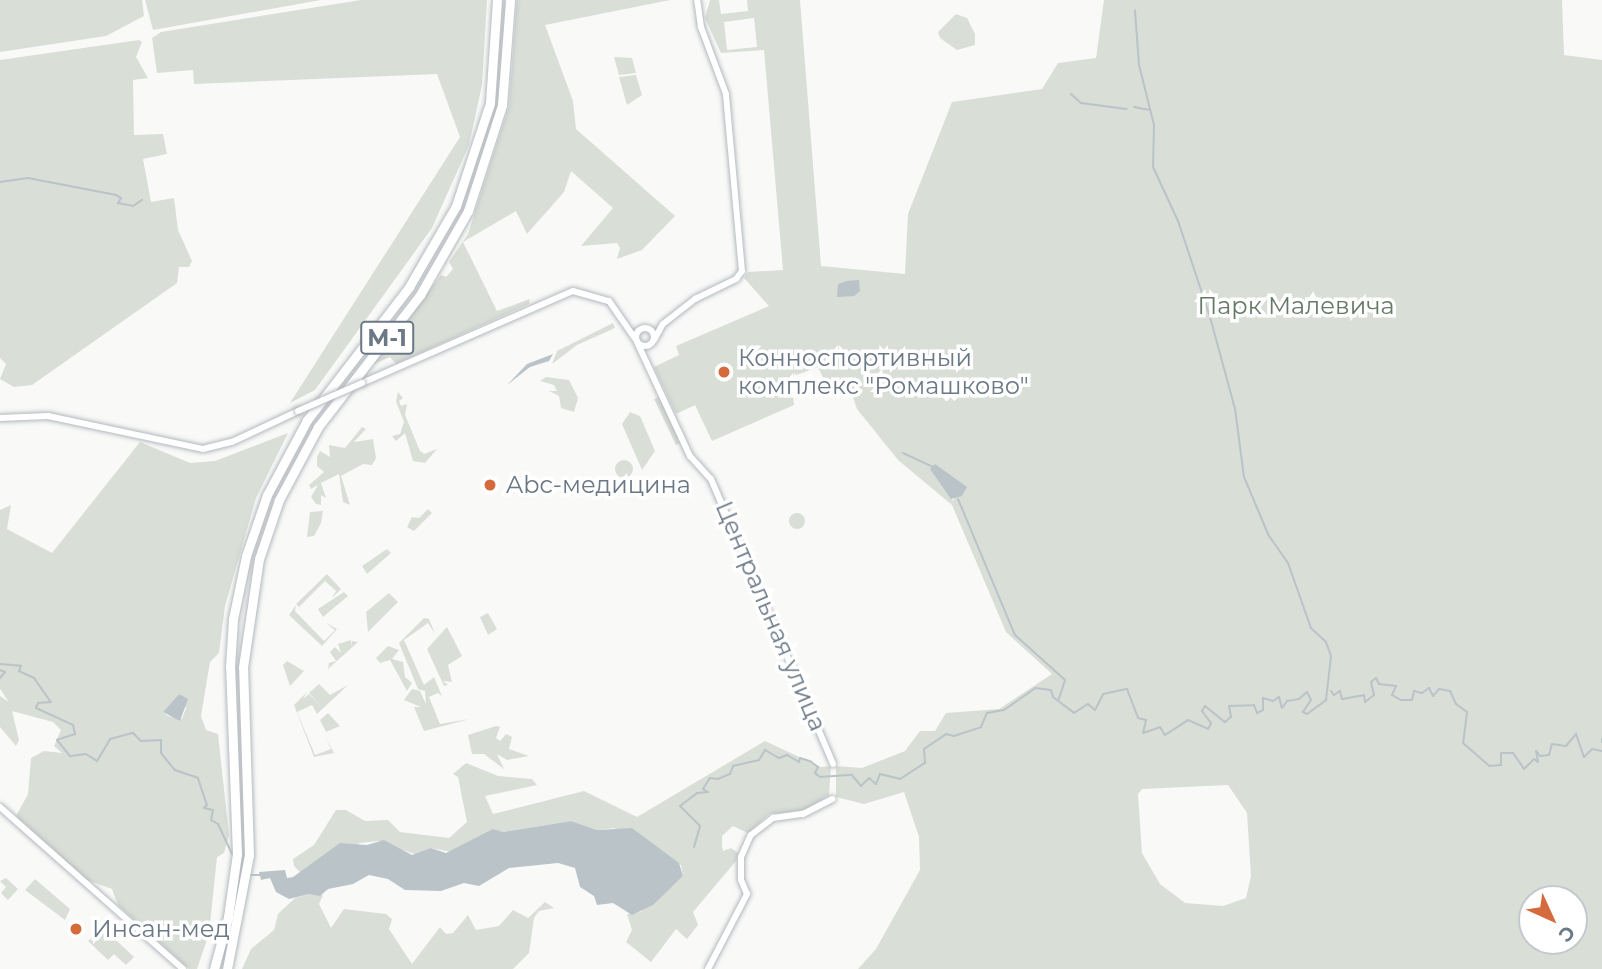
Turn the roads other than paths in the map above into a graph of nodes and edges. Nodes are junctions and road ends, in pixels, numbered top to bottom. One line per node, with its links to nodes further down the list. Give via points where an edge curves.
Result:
1 (498, 0): 15 (highway, М-1, via 490,103 464,189 423,268 320,401 276,476 240,580 230,667 238,835 231,899)
2 (510, 0): 16 (highway, М-1, via 502,105 476,194 433,275 331,408 287,481 253,583 243,667 251,836 244,901)
3 (697, 0): 5 (street, via 701,27 726,93 741,271 736,279 695,299)
4 (626, 321): 6 (street, Центральная улица); 7 (street, Центральная улица); 10 (street, Центральная улица, bridge, via 613,304 596,294 565,293 218,446 196,449 48,416)
5 (663, 324): 6 (street); 8 (street)
6 (645, 328): 7 (street); 8 (street)
7 (637, 341): 8 (street); 9 (street, Центральная улица)
8 (653, 342): 9 (street)
9 (645, 361): 11 (street, Центральная улица, via 690,456 711,479)
10 (0, 418)
11 (833, 764)
12 (832, 799): 17 (street, via 803,814 773,818 751,835 741,857 741,880 747,894)
13 (0, 807): 14 (street)
14 (180, 967)
15 (214, 969)
16 (228, 969)
17 (708, 969)

